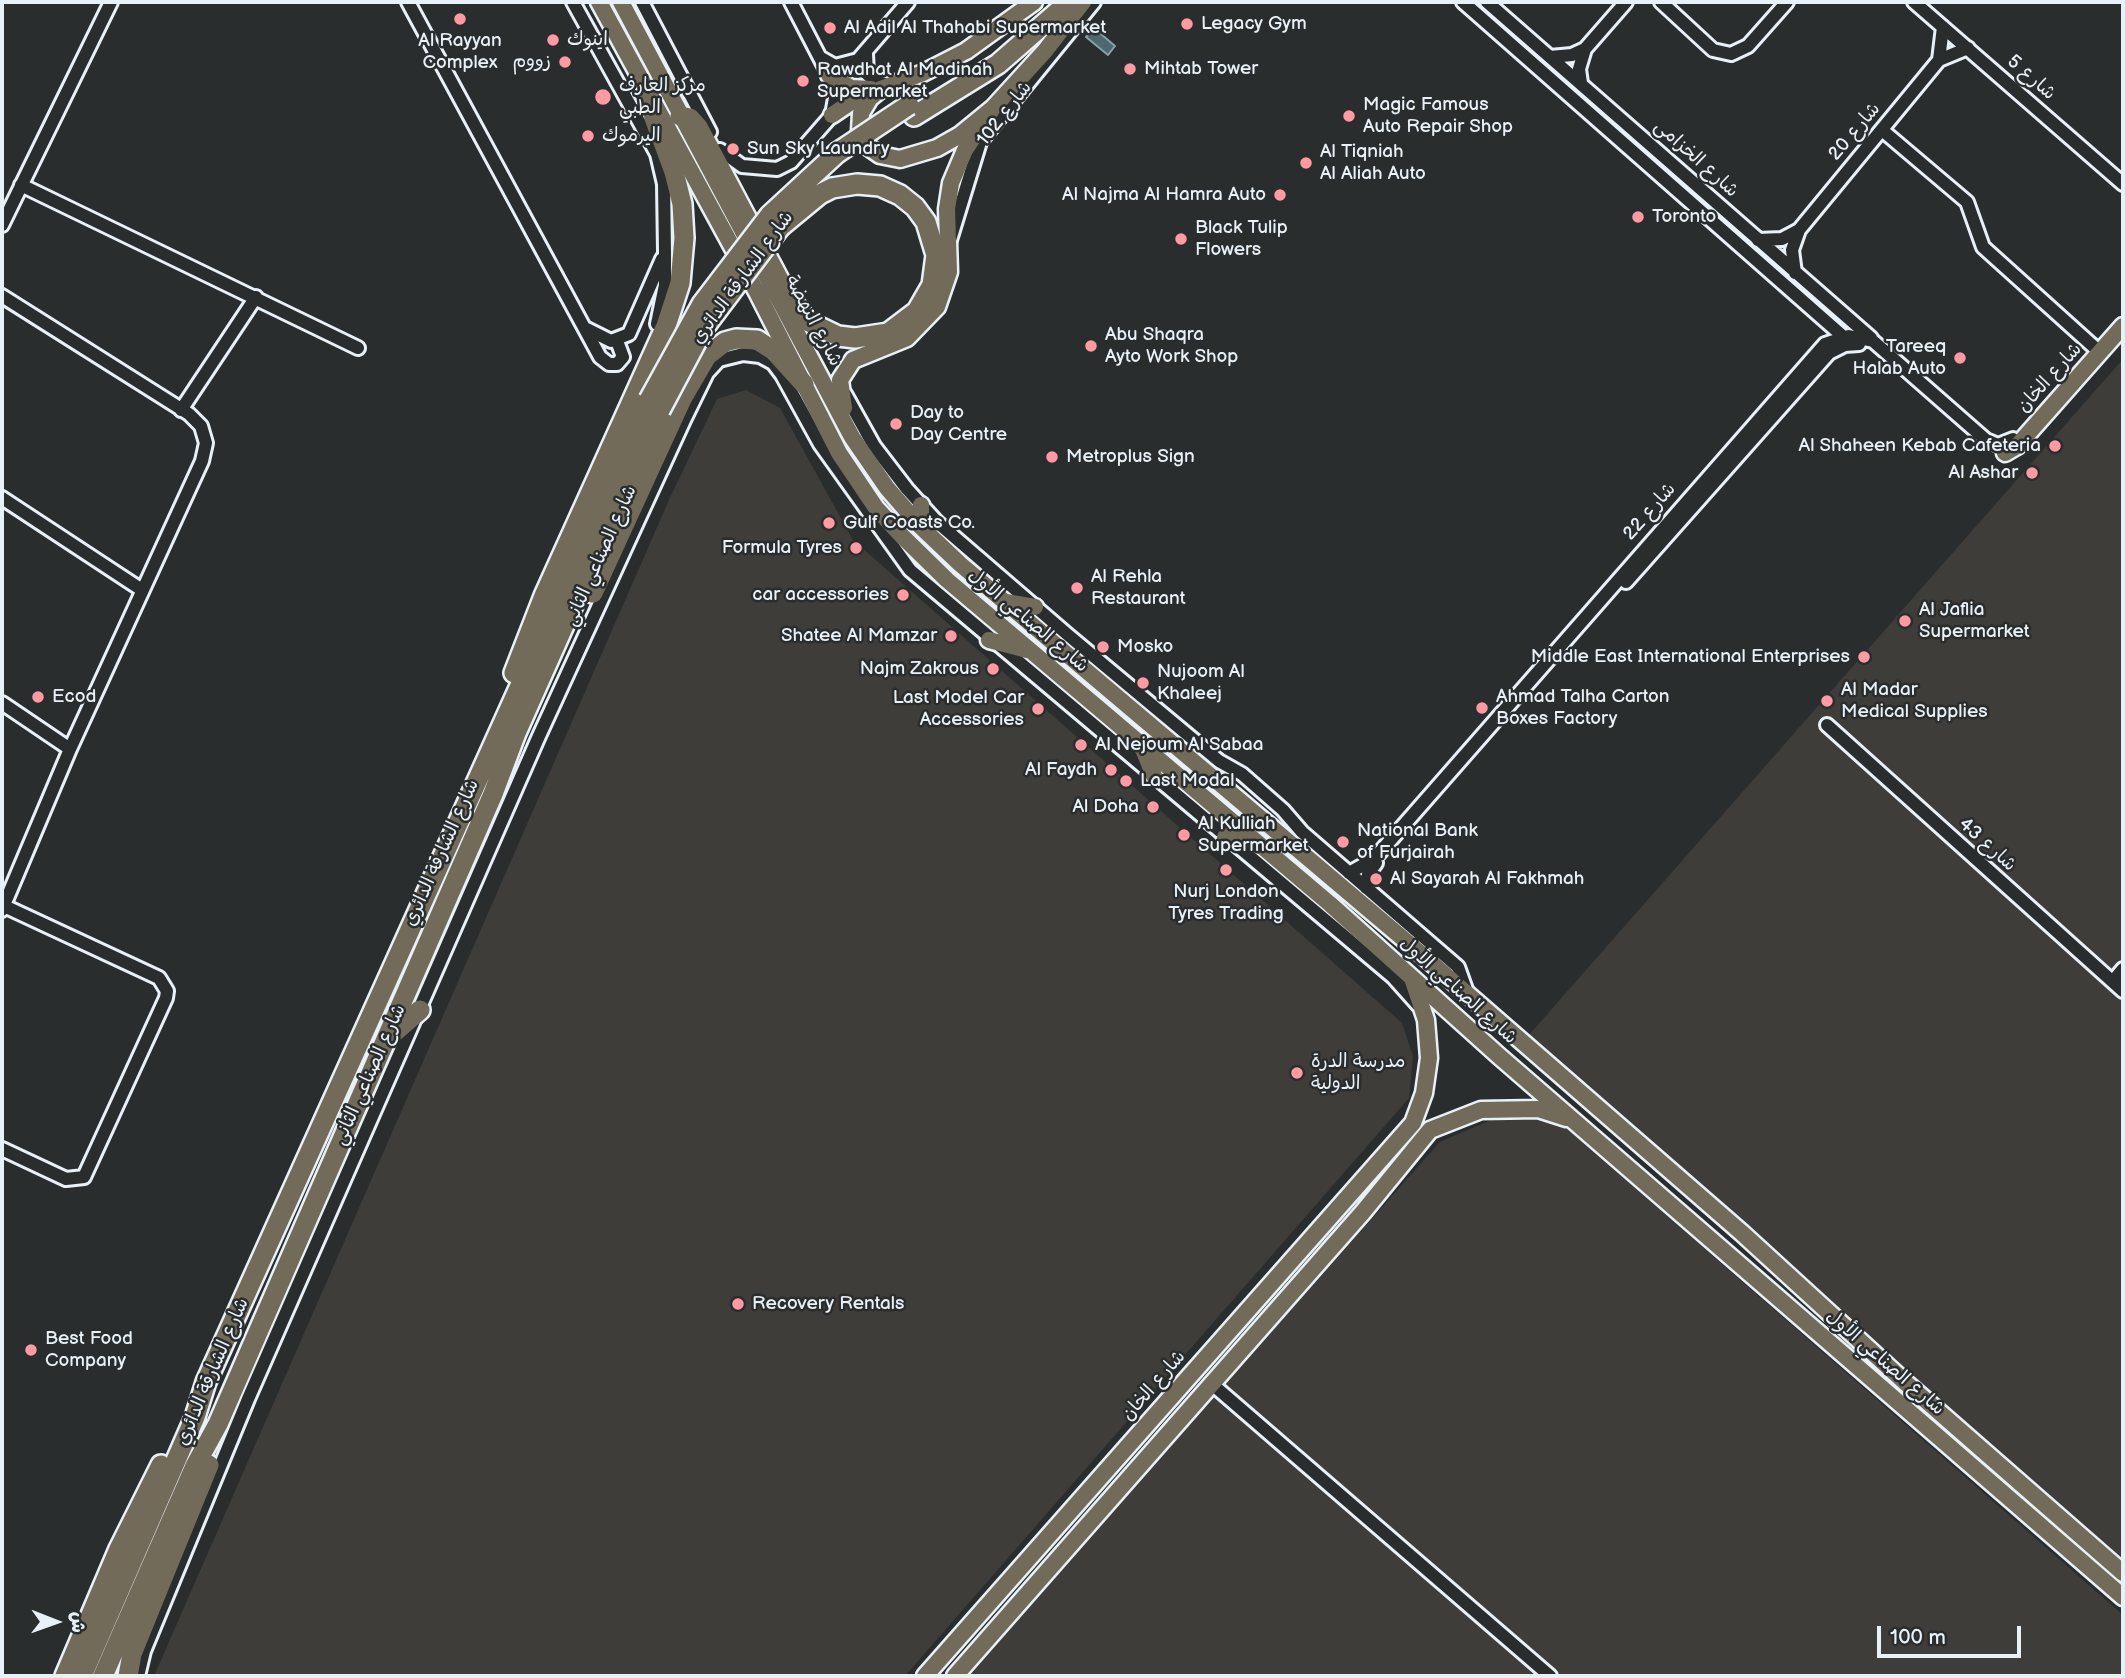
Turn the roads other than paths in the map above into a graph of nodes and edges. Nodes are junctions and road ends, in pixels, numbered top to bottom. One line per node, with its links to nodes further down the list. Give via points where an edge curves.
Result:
1 (111, 2): 38 (street)
2 (408, 2): 51 (street)
3 (573, 2): 45 (street, via 657,154 664,184)
4 (598, 2): 30 (main road, شارع النهضة)
5 (621, 2): 34 (main road, شارع النهضة)
6 (642, 2): 36 (street)
7 (790, 2): 25 (street)
8 (908, 2): 23 (street)
9 (1034, 2): 29 (main road, via 966,51)
10 (1055, 2): 32 (highway)
11 (1069, 2): 32 (highway, شارع 102, via 998,64)
12 (1083, 2): 31 (main road)
13 (1094, 2): 44 (street, شارع 102, via 980,142)
14 (1462, 2): 52 (street, شارع الخزامى)
15 (1487, 2): 24 (street, شارع الخزامى)
16 (1626, 2): 22 (street)
17 (1661, 2): 18 (street, via 1713,50 1731,54 1748,46)
18 (1787, 2)
19 (1914, 2): 20 (street, شارع 5)
20 (1943, 27): 21 (street, شارع 5); 26 (street)
21 (1968, 48): 26 (street, شارع 20); 37 (street, شارع 5)
22 (1585, 49): 24 (street); 28 (street)
23 (866, 54): 25 (street, via 843,66); 29 (street, via 867,74)
24 (1550, 57): 28 (street, شارع الخزامى)
25 (821, 58): 27 (street)
26 (1939, 60): 35 (street, شارع 20)
27 (829, 75): 29 (main road, via 851,88); 33 (street, via 835,98)
28 (1581, 83): 43 (street, شارع الخزامى)
29 (885, 87): 31 (main road, via 865,105 860,131 867,146 887,157 913,156 937,148); 33 (main road)
30 (650, 97): 57 (highway, via 679,188 684,238 674,304); 59 (main road, شارع النهضة)
31 (993, 108): 44 (main road, via 957,165 947,209)
32 (912, 111): 39 (highway, شارع الشارقة الدائري, via 839,159 799,203)
33 (832, 115): 36 (street, via 792,162 777,169 742,166)
34 (681, 116): 40 (highway, via 695,122); 62 (main road, شارع النهضة)
35 (1882, 130): 42 (street, شارع 20); 55 (street, via 1966,202 1979,240 1989,253)
36 (720, 150): 40 (street, via 748,205)
37 (2123, 184)
38 (22, 185): 41 (street); 48 (street)
39 (775, 221): 40 (highway, via 832,188 880,186 900,195 926,222 936,255 932,285 917,311 888,333 838,336 807,321 797,309); 60 (highway, شارع الشارقة الدائري, bridge)
40 (749, 223)
41 (2, 225)
42 (1799, 230): 43 (street, via 1782,239); 46 (street, via 1792,250)
43 (1758, 240): 46 (street, شارع الخزامى)
44 (948, 244): 58 (main road, via 948,280 928,320 894,346 853,360)
45 (665, 252): 53 (street, via 633,328); 57 (street, via 662,306)
46 (1795, 273): 54 (street, شارع الخزامى)
47 (5, 295): 61 (street)
48 (256, 297): 56 (street); 61 (street)
49 (2123, 314): 55 (main road, شارع الخان)
50 (2123, 326): 63 (main road, شارع الخان, via 2017,446)
51 (584, 327): 53 (street, via 602,339); 53 (street, via 600,357 609,364 622,357)
52 (1846, 340): 54 (street, via 1861,337); 63 (street, via 1873,349 1991,450); 83 (street, شارع 22, via 1821,348 1374,859); 84 (street, شارع 22, via 1373,866)
53 (617, 341)
54 (1879, 345): 63 (street, via 1986,440)
55 (2094, 347): 63 (main road, شارع الخان)
56 (358, 348)
57 (640, 380): 76 (highway, via 544,596 500,710)
58 (839, 383): 62 (main road); 67 (street, via 874,446)
59 (804, 384): 64 (main road, شارع الصناعي الأول); 80 (highway, via 774,351 757,340 725,342 707,356 682,399 515,763)
60 (655, 405): 76 (highway, شارع الشارقة الدائري); 80 (highway, شارع الشارقة الدائري)
61 (181, 410): 69 (street, via 197,432 197,468)
62 (852, 438): 68 (main road, شارع الصناعي الأول)
63 (2009, 446)
64 (858, 483): 66 (main road); 73 (main road, شارع الصناعي الأول, via 884,517 947,580)
65 (2, 498): 69 (street)
66 (860, 503): 72 (street, شارع الصناعي الثاني, via 910,570); 92 (street, شارع الصناعي الثاني, via 773,363 743,354 728,356 712,366 539,736)
67 (921, 506): 68 (main road); 71 (street)
68 (921, 527): 70 (main road, شارع الصناعي الأول)
69 (142, 590): 78 (street)
70 (1003, 601): 71 (main road); 85 (main road, شارع الصناعي الأول)
71 (1035, 607): 83 (street, via 1219,761 1247,778)
72 (989, 640): 73 (main road); 79 (street, شارع الصناعي الثاني)
73 (1033, 652): 77 (main road, شارع الصناعي الأول)
74 (2, 703): 78 (street)
75 (1827, 725): 89 (street, شارع 43)
76 (494, 738): 97 (highway, شارع الشارقة الدائري)
77 (1140, 744): 79 (main road); 82 (main road, شارع الصناعي الأول)
78 (70, 749): 86 (street)
79 (1154, 776): 81 (street, شارع الصناعي الثاني)
80 (492, 794): 94 (highway, شارع الشارقة الدائري)
81 (1225, 836): 82 (main road); 93 (street, شارع الصناعي الثاني, via 1393,977)
82 (1250, 839): 88 (main road, شارع الصناعي الأول)
83 (1349, 873): 84 (street)
84 (1366, 888): 85 (main road); 91 (street, via 1458,967)
85 (1367, 906): 91 (main road, شارع الصناعي الأول)
86 (2, 907): 96 (street, via 152,976 163,1004 91,1167 60,1176)
87 (2123, 970): 89 (street)
88 (1410, 976): 93 (main road); 95 (main road, شارع الصناعي الأول)
89 (2113, 981): 90 (street, شارع 43)
90 (2123, 991)
91 (1468, 995): 100 (main road, شارع الصناعي الأول)
92 (420, 1010): 94 (highway); 106 (street, شارع الصناعي الثاني, via 248,1399 144,1651)
93 (1424, 1012): 107 (main road, شارع الخان, via 1428,1072 1413,1123)
94 (385, 1040): 99 (highway, شارع الشارقة الدائري)
95 (1577, 1124): 98 (main road, via 1547,1111 1506,1108 1472,1112 1430,1130); 101 (main road, شارع الصناعي الأول)
96 (2, 1149)
97 (206, 1382): 102 (highway, via 186,1409); 103 (highway, شارع الشارقة الدائري)
98 (1212, 1384): 108 (main road); 109 (street)
99 (218, 1424): 104 (highway, شارع الشارقة الدائري); 105 (highway, via 208,1466 132,1654)
100 (2123, 1573)
101 (2123, 1597)
102 (65, 1676)
103 (82, 1676)
104 (103, 1676)
105 (128, 1676)
106 (138, 1676)
107 (925, 1676)
108 (955, 1676)
109 (1550, 1676)

